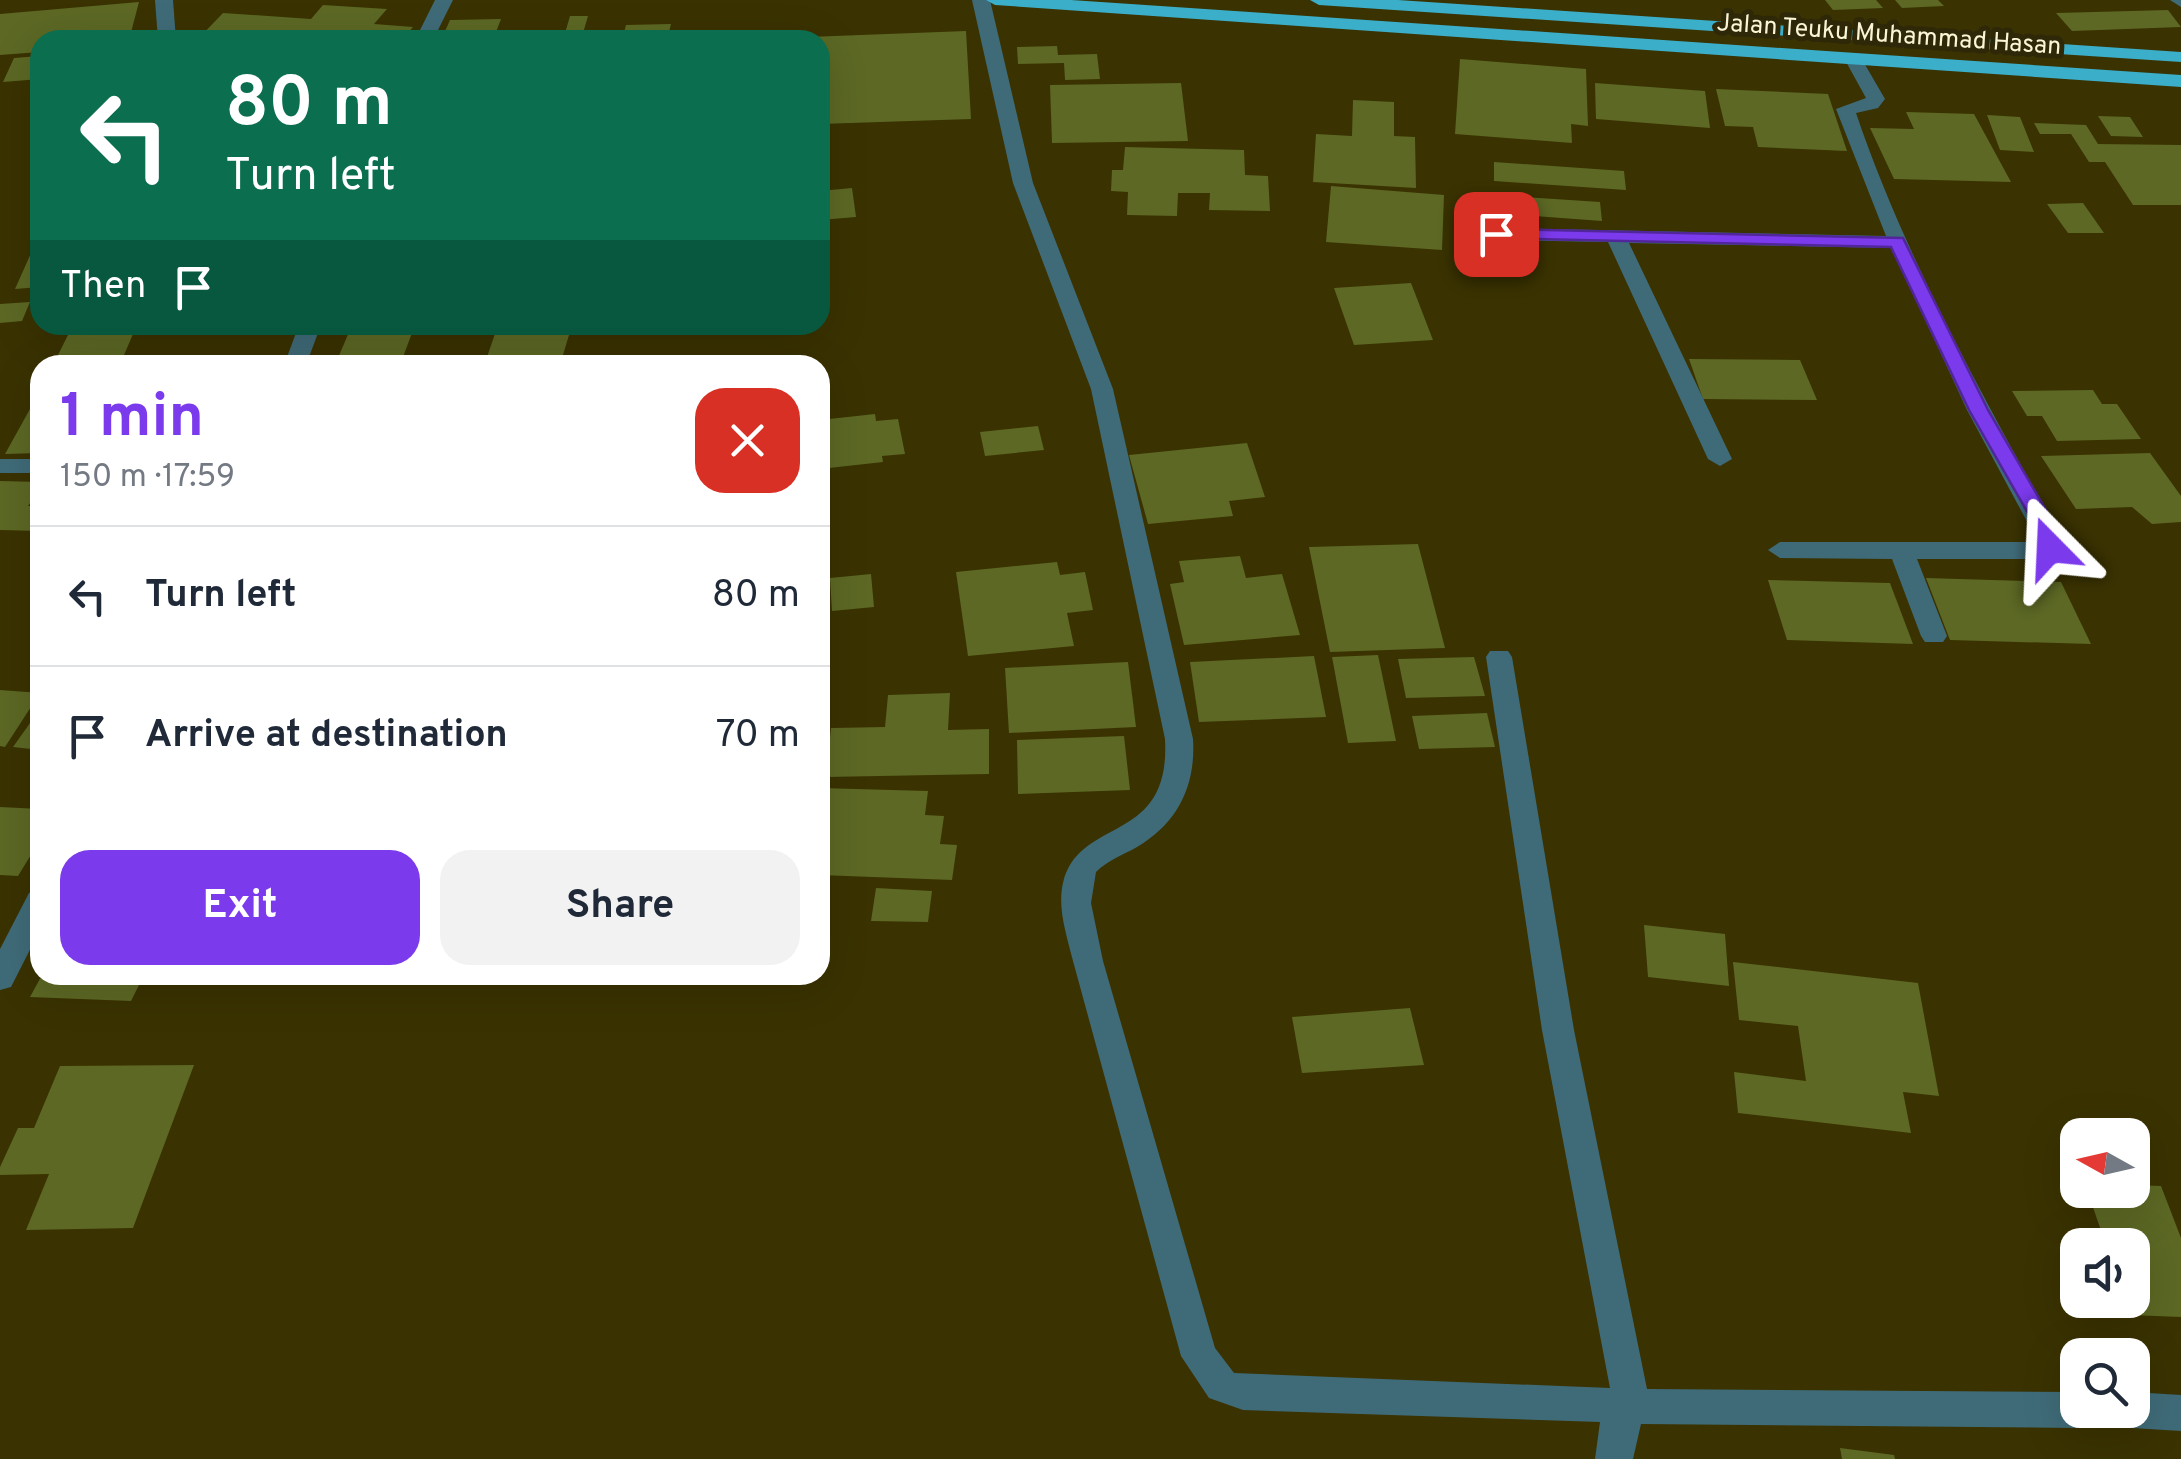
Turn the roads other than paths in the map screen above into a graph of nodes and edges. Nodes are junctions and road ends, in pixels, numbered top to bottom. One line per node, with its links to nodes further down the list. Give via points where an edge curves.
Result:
1 (164, 0): 7 (street)
2 (444, 0): 8 (street)
3 (982, 0): 24 (street, via 1023,183 1102,389 1179,739 1182,765 1170,802 1082,870 1076,896 1088,961 1199,1356 1222,1386 1243,1394)
4 (995, 0): 6 (highway, Jalan Teuku Muhammad Hasan)
5 (1319, 0): 9 (highway, Jalan Teuku Muhammad Hasan)
6 (1167, 5): 10 (highway, Jalan Teuku Muhammad Hasan)
7 (166, 30)
8 (429, 30)
9 (2181, 57)
10 (1854, 60): 11 (highway, Jalan Teuku Muhammad Hasan); 14 (street, via 1876,99 1844,112)
11 (2181, 81)
12 (1496, 234): 13 (street)
13 (1616, 237): 14 (street); 15 (street)
14 (1897, 242): 19 (street, via 2052,544 2031,552)
15 (1720, 458)
16 (0, 466): 17 (street)
17 (30, 466)
18 (1780, 550): 19 (street)
19 (1901, 550): 20 (street)
20 (1934, 636)
21 (1498, 657): 24 (street, via 1558,1030)
22 (30, 921): 23 (street)
23 (0, 978)
24 (1632, 1406): 25 (street); 28 (street, via 1619,1422)
25 (2060, 1410)
26 (2150, 1411): 27 (street)
27 (2181, 1413)
28 (1614, 1459)

